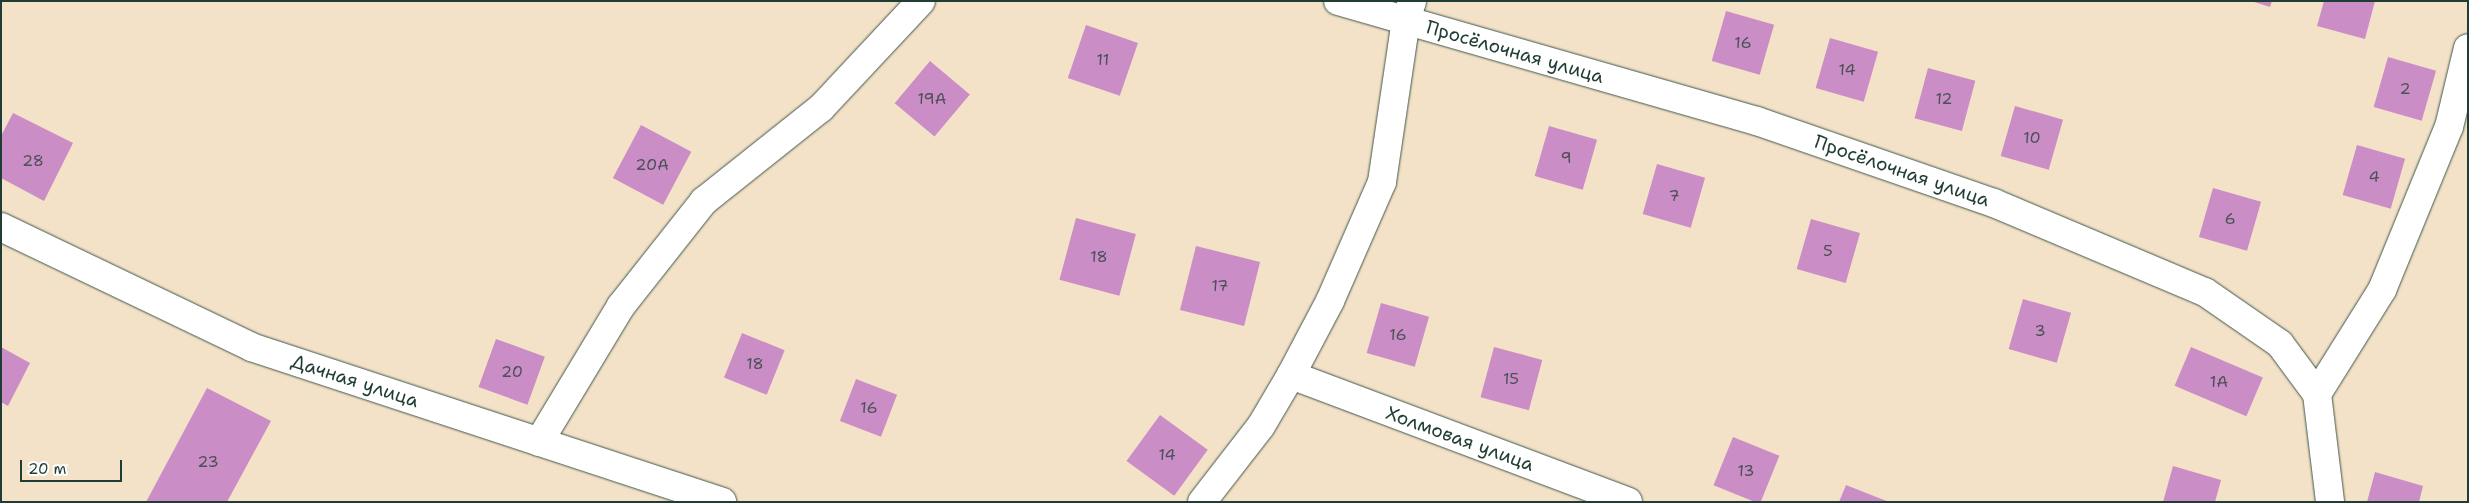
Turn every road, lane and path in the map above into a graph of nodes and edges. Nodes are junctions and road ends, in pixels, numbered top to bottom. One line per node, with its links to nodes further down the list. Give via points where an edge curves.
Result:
1 (921, 1): 8 (street, via 821,108 704,201 621,306)
2 (1338, 1): 3 (street, Просёлочная улица)
3 (1409, 11): 6 (street, via 1382,182 1330,301); 7 (street, Просёлочная улица, via 1757,121 1994,202 2205,292 2280,344)
4 (2468, 48): 7 (street, via 2449,127 2382,290)
5 (1, 227): 8 (street, Дачная улица, via 251,347)
6 (1291, 375): 10 (street, via 1261,426); 11 (street, Холмовая улица)
7 (2317, 394): 12 (street, Просёлочная улица)
8 (539, 442): 9 (street, Дачная улица)
9 (722, 502)
10 (1202, 502)
11 (1628, 502)
12 (2330, 502)

